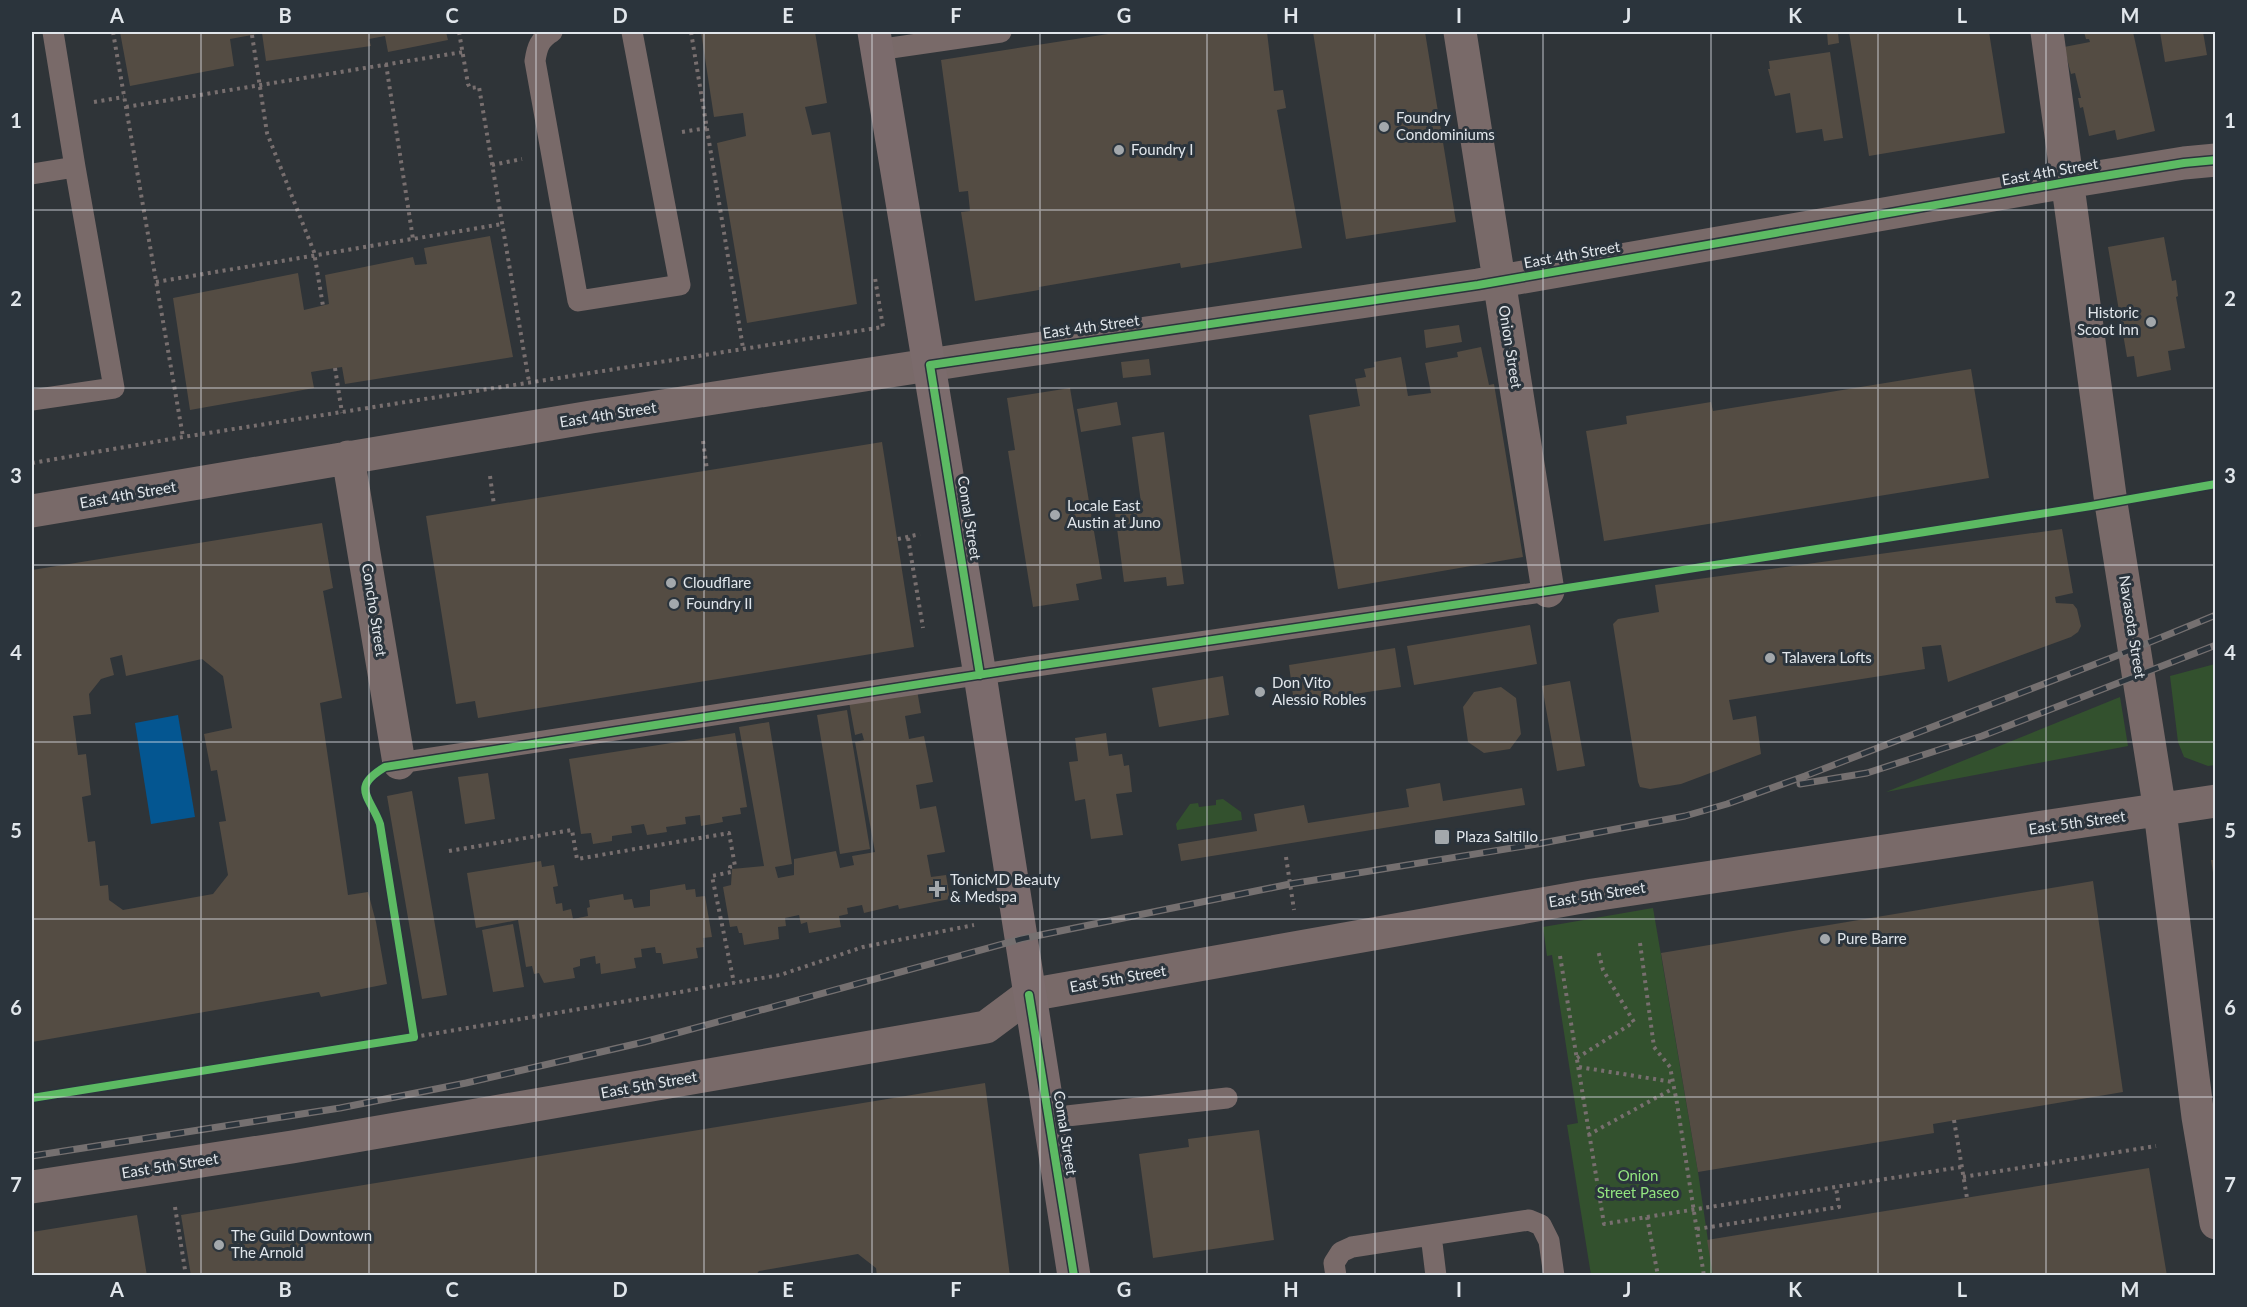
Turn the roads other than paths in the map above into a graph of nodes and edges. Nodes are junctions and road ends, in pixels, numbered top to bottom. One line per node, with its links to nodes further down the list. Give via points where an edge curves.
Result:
1 (53, 32): 9 (lane)
2 (552, 32): 3 (lane, via 543,37 535,61 578,301 680,285)
3 (632, 32)
4 (1001, 32): 7 (lane)
5 (1460, 32): 12 (street, Onion Street)
6 (2047, 32): 11 (street, Navasota Street)
7 (875, 41): 13 (street, Comal Street)
8 (2216, 160): 11 (street, East 4th Street)
9 (75, 167): 10 (lane); 14 (lane, via 114,388)
10 (32, 174)
11 (2067, 183): 12 (street, East 4th Street); 21 (street, Navasota Street, via 2111,503)
12 (1499, 281): 13 (street, East 4th Street); 17 (street, Onion Street)
13 (930, 365): 15 (street, East 4th Street); 18 (street, Comal Street)
14 (32, 400)
15 (348, 457): 16 (street, East 4th Street); 19 (street, Concho Street)
16 (32, 511)
17 (1548, 591): 18 (lane)
18 (980, 675): 19 (lane); 22 (street, Comal Street)
19 (399, 763)
20 (2216, 801): 21 (street, East 5th Street)
21 (2160, 811): 22 (street, East 5th Street, via 1593,895); 24 (street, Navasota Street)
22 (1029, 995): 25 (street, Comal Street); 26 (street, East 5th Street, via 986,1027 292,1147)
23 (1227, 1098): 25 (lane)
24 (2207, 1115): 27 (street, Navasota Street)
25 (1049, 1119): 29 (street, Comal Street)
26 (32, 1187)
27 (2216, 1223)
28 (1431, 1235): 30 (lane, via 1352,1247 1341,1252 1334,1263); 31 (lane); 32 (lane, via 1529,1220 1541,1225 1549,1241)
29 (1074, 1275)
30 (1336, 1275)
31 (1436, 1275)
32 (1554, 1275)

